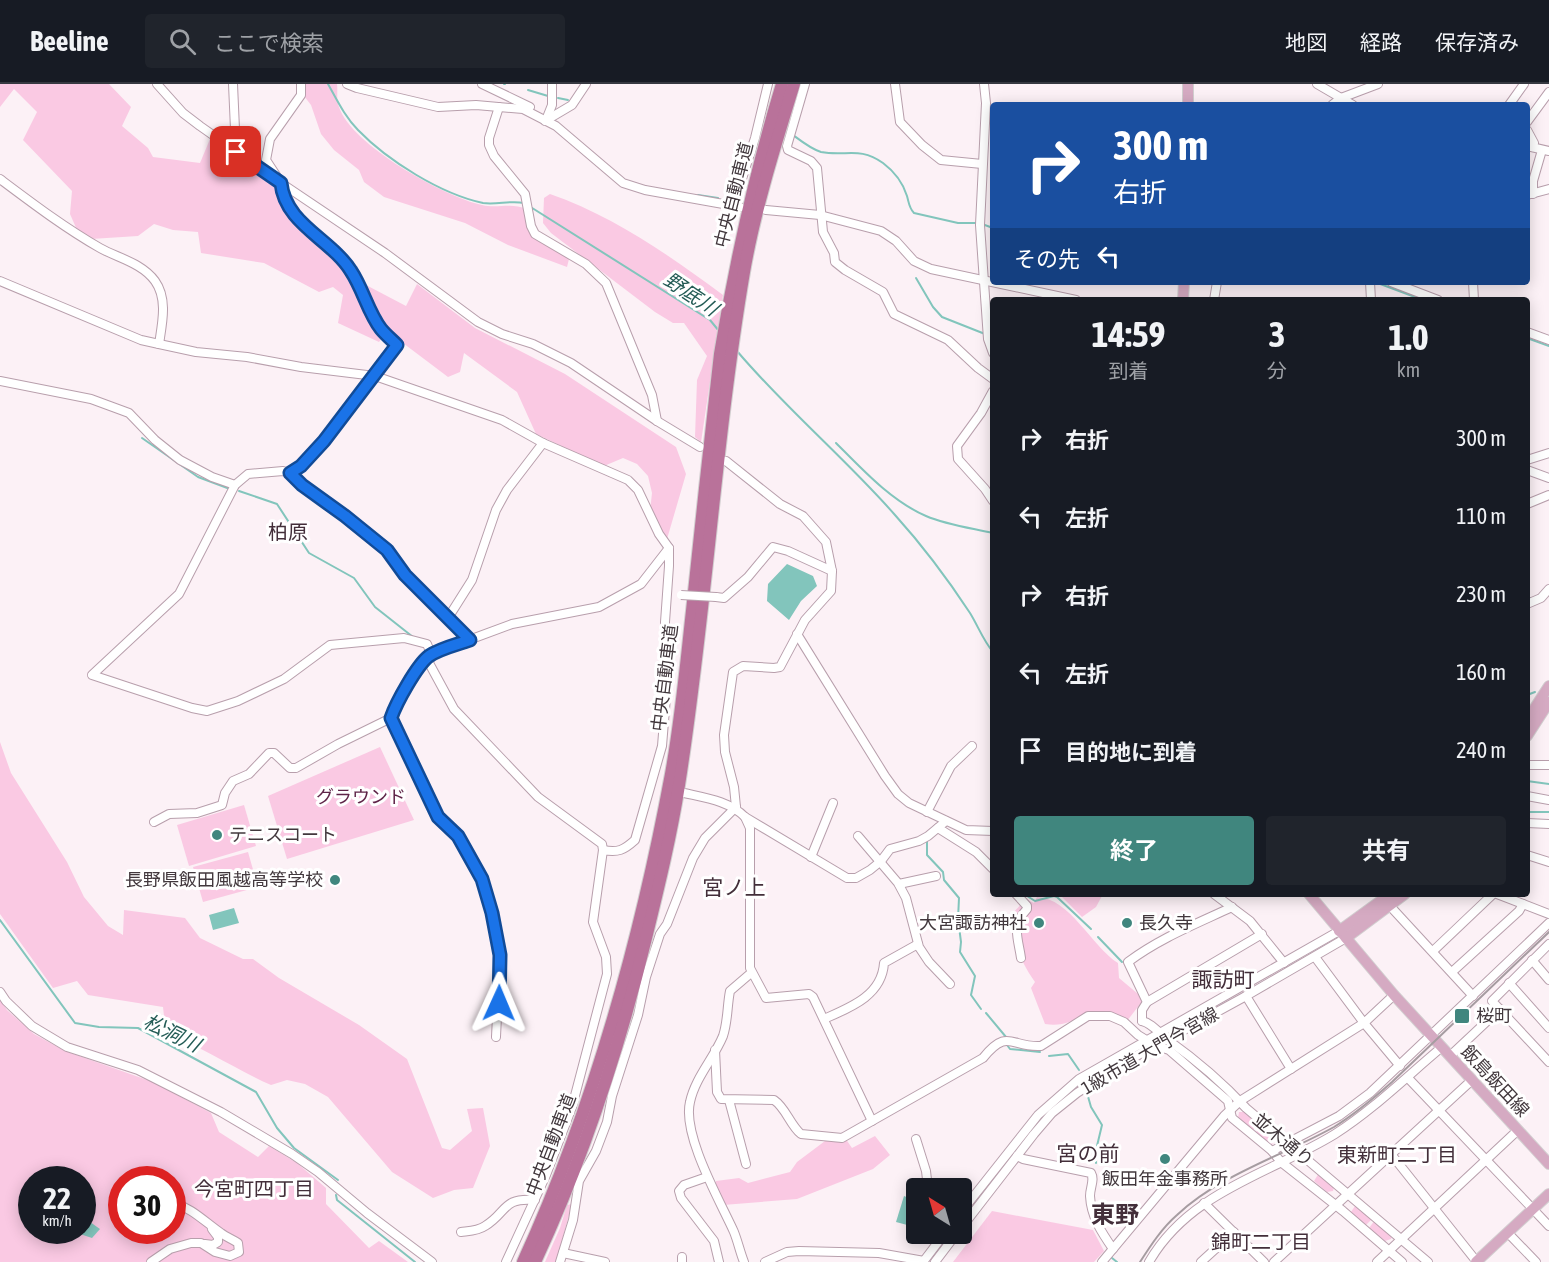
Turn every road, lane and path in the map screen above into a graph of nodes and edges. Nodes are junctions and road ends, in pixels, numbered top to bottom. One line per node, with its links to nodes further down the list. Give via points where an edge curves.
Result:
1 (157, 84): 29 (street, via 183,113)
2 (233, 84): 29 (street)
3 (301, 84): 32 (street, via 301,95 267,150 266,160)
4 (347, 84): 24 (street, via 438,107)
5 (482, 84): 26 (street, via 541,113)
6 (552, 84): 26 (street, via 552,105)
7 (586, 84): 26 (street, via 572,105)
8 (768, 84): 26 (street, via 737,207 622,183 556,126)
9 (782, 84): 201 (highway, 中央自動車道, via 753,185 726,316 676,739 652,869 593,1082 558,1181)
10 (794, 84): 202 (highway, 中央自動車道, via 745,269 730,363 689,715 668,846 613,1062)
11 (805, 84): 36 (street, via 787,146 817,168)
12 (896, 84): 30 (street, via 900,122 922,146 941,160)
13 (984, 84): 30 (street)
14 (1188, 84): 20 (main road)
15 (1317, 84): 19 (street)
16 (1378, 84): 19 (street)
17 (1524, 84): 23 (street)
18 (1549, 92): 25 (street)
19 (1341, 98): 21 (street); 22 (street)
20 (1188, 102)
21 (1336, 102)
22 (1348, 102)
23 (1511, 102)
24 (500, 107): 26 (street, via 523,109); 52 (street, via 489,138 494,156 525,194 535,234 586,264 606,283 652,395)
25 (1530, 118)
26 (545, 121)
27 (1530, 146): 28 (street)
28 (1546, 150): 34 (street)
29 (236, 152): 32 (street)
30 (982, 164): 37 (street, via 980,225)
31 (0, 179): 46 (street, via 101,249 128,261 154,280 163,312)
32 (281, 183): 48 (street, via 284,200 351,270 380,328 397,345); 52 (street, via 478,322 571,363)
33 (1549, 189): 34 (street)
34 (1530, 194)
35 (766, 210): 36 (street)
36 (820, 215): 37 (street, via 881,231 920,265); 49 (street, via 835,262 883,292 894,314 948,340)
37 (985, 280): 39 (street); 47 (street)
38 (0, 281): 46 (street)
39 (990, 281)
40 (1008, 285): 42 (street)
41 (1399, 285): 43 (street)
42 (1062, 297)
43 (1430, 297)
44 (1530, 334): 45 (street)
45 (1549, 340)
46 (159, 344): 48 (street)
47 (990, 345)
48 (375, 376): 53 (street, via 502,420); 59 (street, via 324,441)
49 (990, 377)
50 (0, 381): 61 (street, via 91,399 129,413 180,460)
51 (990, 396): 63 (street, via 957,446 958,459)
52 (657, 421): 54 (street)
53 (543, 443): 65 (street, via 628,480 638,490); 70 (street, via 496,510 472,580)
54 (700, 447)
55 (1549, 453): 56 (street)
56 (1530, 459)
57 (726, 461): 66 (street, via 780,504 803,516 826,542)
58 (1530, 471): 60 (street)
59 (290, 473): 61 (street, via 248,474); 70 (street, via 387,550 405,575)
60 (1549, 477)
61 (235, 485): 73 (street, via 179,594 92,675 207,711 227,706 284,679 330,645 404,638 427,644)
62 (1549, 495): 64 (street)
63 (990, 496)
64 (1530, 503)
65 (669, 548): 68 (street); 72 (street, via 640,584 599,607 512,624)
66 (832, 572): 68 (street, bridge, via 773,547 724,598); 71 (street, via 831,591)
67 (1549, 589): 69 (street)
68 (668, 593): 83 (street, via 663,746)
69 (1530, 603)
70 (448, 618): 72 (street)
71 (797, 634): 88 (street, via 780,667 743,666 735,670 731,679 724,735); 89 (street, via 892,786 909,803)
72 (470, 640): 73 (street)
73 (431, 654): 77 (street, via 396,704); 98 (street, via 429,663 454,709 538,797 602,844)
74 (1549, 686): 76 (main road)
75 (1549, 702): 78 (main road)
76 (1530, 713)
77 (391, 718): 92 (street, via 296,768 269,753 249,774 233,781 222,805 198,813 169,814); 145 (street, via 438,817 458,836 482,879 500,955)
78 (1530, 731)
79 (972, 746): 89 (street, via 951,766)
80 (1530, 765): 81 (street)
81 (1549, 765)
82 (660, 789): 83 (street)
83 (650, 791): 98 (street, via 635,840 616,853)
84 (684, 793): 88 (street)
85 (1530, 797): 86 (street)
86 (1549, 800)
87 (833, 803): 100 (street)
88 (736, 807): 90 (street); 196 (street, via 705,838 693,858 660,934 607,1122 579,1181)
89 (927, 812): 91 (street)
90 (745, 817): 100 (street); 128 (street, via 750,828)
91 (946, 821): 95 (street); 96 (street, via 966,830)
92 (154, 822)
93 (1530, 823): 94 (street)
94 (1549, 824)
95 (938, 828): 101 (street, via 919,841 890,849); 103 (street, via 976,852)
96 (990, 831)
97 (858, 836): 101 (street)
98 (603, 850): 178 (street, via 593,922 606,957 607,974 572,1107)
99 (1530, 856): 102 (street)
100 (811, 857): 101 (street, via 847,878 856,878)
101 (881, 861): 105 (street)
102 (1549, 862)
103 (990, 866)
104 (936, 876): 105 (street)
105 (899, 884): 120 (street)
106 (1019, 897): 124 (street, via 1027,906 1016,926)
107 (1218, 897): 115 (street)
108 (1311, 897): 119 (main road, 飯島飯田線)
109 (1387, 897): 119 (main road)
110 (1401, 897): 114 (main road)
111 (1492, 897): 122 (street)
112 (1503, 897): 113 (street)
113 (1523, 904): 116 (street); 127 (street)
114 (1390, 906): 119 (main road); 122 (street)
115 (1232, 907): 118 (street); 136 (street, via 1177,932 1128,962)
116 (1549, 914)
117 (1549, 923): 135 (street)
118 (1262, 934): 126 (street); 136 (street)
119 (1343, 935): 123 (street, 1級市道 大門今宮線); 126 (street); 133 (main road, 飯島飯田線)
120 (918, 944): 131 (street); 138 (street, via 884,963 870,994 859,1003)
121 (1549, 944): 125 (street)
122 (1433, 951): 127 (street)
123 (1315, 957): 134 (street, 1級市道 大門今宮線); 140 (street)
124 (1021, 958)
125 (1532, 960): 129 (street); 130 (street)
126 (1284, 963): 143 (street)
127 (1452, 972): 135 (street)
128 (751, 973): 138 (street, via 766,998 809,994); 150 (street, via 730,991 726,1024)
129 (1549, 980)
130 (1509, 983): 137 (street, via 1492,1001); 141 (street)
131 (950, 984)
132 (0, 992): 199 (street, via 32,1026 67,1047 138,1070 221,1112 291,1154)
133 (1394, 995): 140 (street); 144 (main road, 飯島飯田線)
134 (1246, 996): 146 (street, 1級市道 大門今宮線); 154 (street)
135 (1473, 996): 144 (street)
136 (1147, 1002): 139 (street)
137 (1500, 1009): 151 (street); 152 (street)
138 (824, 1019): 161 (street)
139 (1142, 1021): 142 (street); 143 (street, 並木通り)
140 (1364, 1023): 153 (street); 154 (street)
141 (1549, 1028)
142 (1134, 1030): 147 (street, 並木通り); 161 (street, 並木通り, via 1110,1016 1088,1016 1041,1046 1000,1042 983,1058)
143 (1160, 1032): 146 (street, 並木通り); 147 (street)
144 (1430, 1035): 149 (main road, 飯島飯田線); 153 (street)
145 (496, 1037)
146 (1167, 1039): 148 (street, 1級市道 大門今宮線); 158 (street, 並木通り)
147 (1147, 1040): 148 (street, 並木通り); 177 (street, via 1079,1079 1049,1103)
148 (1155, 1046): 160 (street, 並木通り, via 1169,1050 1228,1101); 168 (street, 1級市道 大門今宮線, via 1077,1093 1052,1113)
149 (1442, 1047): 151 (main road, 飯島飯田線); 155 (street)
150 (715, 1050): 157 (street, via 717,1092 721,1099); 173 (street, via 689,1104 690,1128)
151 (1450, 1056): 156 (main road, 飯島飯田線)
152 (1549, 1062)
153 (1400, 1066): 164 (street, via 1339,1116)
154 (1291, 1069): 158 (street)
155 (1408, 1078): 159 (street); 166 (street, via 1364,1115)
156 (1472, 1080): 159 (street); 162 (main road, 飯島飯田線)
157 (729, 1100): 161 (street, 並木通り, via 774,1100 801,1134 842,1138); 171 (street)
158 (1240, 1101): 160 (street); 164 (street, 並木通り)
159 (1439, 1110): 167 (street); 169 (street)
160 (1230, 1111): 165 (street, 並木通り, via 1232,1118); 194 (street)
161 (872, 1120)
162 (1518, 1130): 169 (street); 172 (main road, 飯島飯田線)
163 (916, 1139): 174 (street)
164 (1287, 1143): 165 (street); 166 (street, 並木通り)
165 (1272, 1151): 170 (street, 並木通り)
166 (1299, 1153): 170 (street); 175 (street, 並木通り)
167 (1391, 1154): 175 (street); 182 (street)
168 (1017, 1156): 184 (street, 1級市道 大門今宮線); 194 (street, via 1091,1173 1094,1178 1090,1199 1096,1220)
169 (1487, 1160): 182 (street); 183 (street)
170 (1281, 1162): 179 (street); 180 (street, 並木通り)
171 (746, 1164)
172 (1549, 1164)
173 (707, 1177): 204 (street, via 684,1185 679,1191 714,1241); 205 (street, via 740,1245)
174 (927, 1178)
175 (1348, 1194): 180 (street); 190 (street, 並木通り)
176 (1549, 1194): 183 (main road)
177 (972, 1198)
178 (535, 1200): 187 (street, via 509,1203 484,1227); 200 (street)
179 (1204, 1203): 188 (street); 209 (street, via 1170,1231)
180 (1335, 1205): 195 (street, 並木通り); 212 (street)
181 (186, 1207): 185 (street)
182 (1434, 1207): 190 (street); 216 (street)
183 (1533, 1209): 186 (street); 189 (main road)
184 (972, 1214)
185 (204, 1220): 191 (street, via 218,1242); 191 (street, via 240,1248 230,1256)
186 (1549, 1227)
187 (461, 1232)
188 (1234, 1232): 210 (street); 211 (street)
189 (1508, 1233): 216 (main road); 217 (street)
190 (1401, 1238): 195 (street); 215 (street, 並木通り)
191 (201, 1243): 198 (street, via 170,1249)
192 (936, 1244): 197 (street)
193 (949, 1244): 207 (street)
194 (1113, 1249): 208 (street)
195 (1389, 1250): 213 (street); 214 (street, 並木通り)
196 (562, 1257): 203 (street)
197 (923, 1261): 206 (street, via 879,1253 799,1251)
198 (151, 1262)
199 (432, 1262)
200 (506, 1262)
201 (523, 1262)
202 (535, 1262)
203 (605, 1262)
204 (719, 1262)
205 (744, 1262)
206 (765, 1262)
207 (935, 1262)
208 (1102, 1262)
209 (1149, 1262)
210 (1201, 1262)
211 (1264, 1262)
212 (1274, 1262)
213 (1377, 1262)
214 (1402, 1262)
215 (1428, 1262)
216 (1476, 1262)
217 (1536, 1262)

